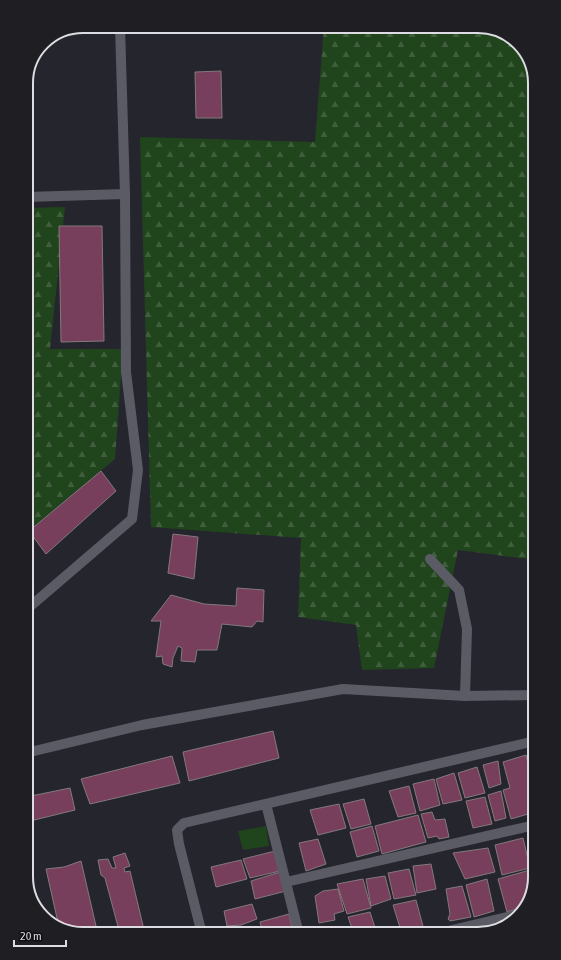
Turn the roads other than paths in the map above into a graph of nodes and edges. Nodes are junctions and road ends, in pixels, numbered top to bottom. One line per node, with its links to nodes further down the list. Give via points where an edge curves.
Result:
1 (120, 33): 2 (street)
2 (124, 194): 3 (street); 5 (street, via 126,372 138,470 132,519)
3 (33, 197)
4 (430, 559): 7 (street, via 458,590 466,630)
5 (33, 604)
6 (528, 695): 7 (street)
7 (465, 696): 9 (street, via 342,689 142,725)
8 (528, 743): 10 (street)
9 (33, 751)
10 (266, 804): 12 (street); 14 (street, via 184,823 177,830)
11 (528, 826): 12 (street)
12 (286, 882): 15 (street)
13 (510, 916): 16 (street)
14 (200, 927)
15 (297, 927)
16 (465, 927)

